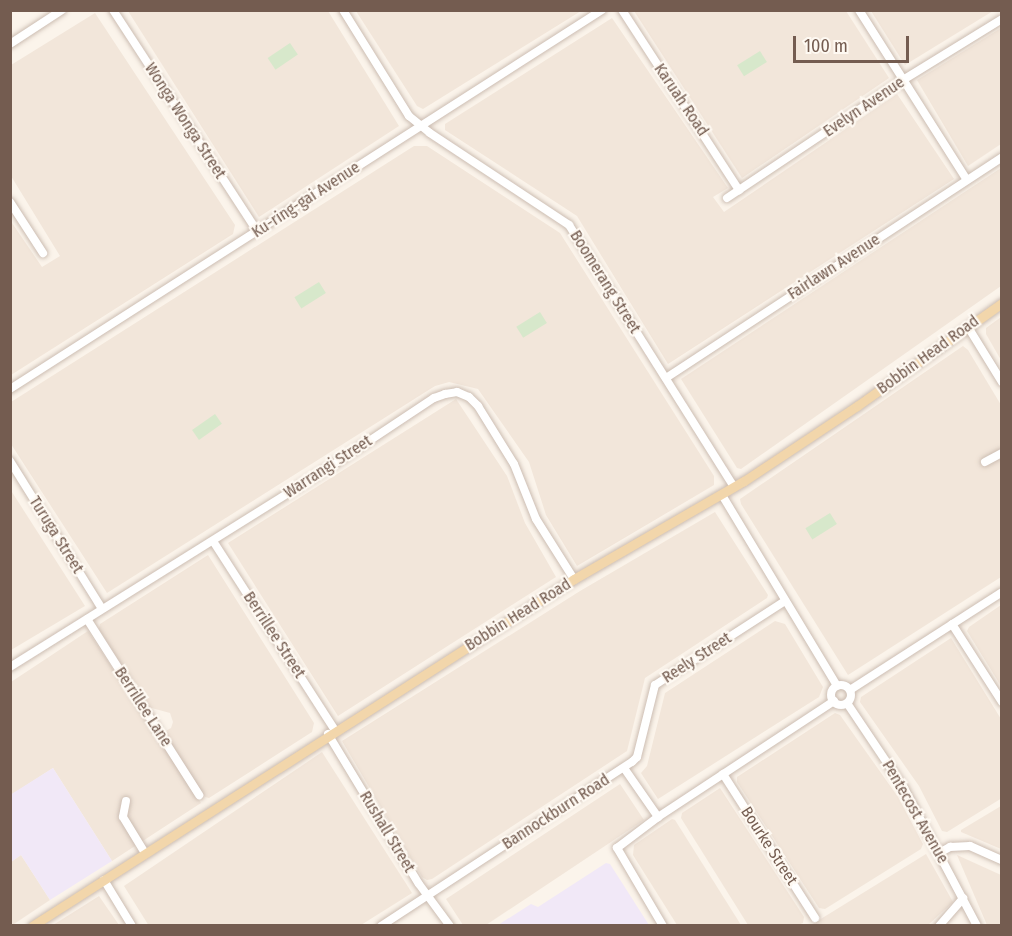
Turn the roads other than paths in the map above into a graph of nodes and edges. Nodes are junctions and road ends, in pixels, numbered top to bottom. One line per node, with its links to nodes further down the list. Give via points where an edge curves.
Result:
1 (62, 10): 8 (street)
2 (113, 10): 16 (street, Wonga Wonga Street)
3 (343, 10): 10 (street, Boomerang Street, via 409,116)
4 (602, 10): 10 (street, Ku-ring-gai Avenue)
5 (622, 10): 13 (street, Karuah Road)
6 (859, 10): 9 (street)
7 (1002, 19): 9 (street, Evelyn Avenue)
8 (10, 44)
9 (903, 80): 12 (street); 13 (street, Evelyn Avenue)
10 (420, 126): 16 (street, Ku-ring-gai Avenue); 20 (street, Boomerang Street, via 569,225)
11 (1002, 157): 12 (street, Fairlawn Avenue)
12 (967, 180): 20 (street, Fairlawn Avenue)
13 (739, 190): 14 (street, Evelyn Avenue)
14 (728, 198)
15 (10, 202): 17 (street)
16 (256, 231): 22 (street, Ku-ring-gai Avenue)
17 (43, 253)
18 (1002, 303): 19 (main road, Bobbin Head Road)
19 (968, 327): 21 (street); 26 (main road, Bobbin Head Road)
20 (666, 378): 26 (street, Boomerang Street)
21 (1002, 382)
22 (10, 389)
23 (1002, 453): 25 (street)
24 (10, 461): 32 (street, Turuga Street)
25 (985, 462)
26 (734, 487): 27 (main road, Bobbin Head Road)
27 (722, 495): 29 (main road, Bobbin Head Road); 31 (street)
28 (213, 541): 29 (street, Warrangi Street, via 434,398 457,392 478,406 508,454 536,519); 32 (street, Warrangi Street); 41 (street, Berrillee Street)
29 (574, 579): 41 (main road, Bobbin Head Road)
30 (1002, 592): 34 (street)
31 (785, 601): 36 (street); 42 (street, Reely Street, via 655,685 637,757)
32 (102, 609): 33 (street, Warrangi Street)
33 (87, 619): 35 (street, Warrangi Street); 44 (street, Berrillee Lane)
34 (952, 624): 37 (street); 39 (street)
35 (10, 667)
36 (837, 687): 37 (street); 38 (street, via 831,694)
37 (849, 690): 40 (street)
38 (834, 701): 40 (street); 43 (street)
39 (1002, 702)
40 (848, 703): 48 (street, Pentecost Avenue, via 904,788)
41 (332, 732): 47 (main road, Bobbin Head Road); 51 (street, Rushall Street, via 418,884)
42 (624, 768): 46 (street, Bannockburn Road); 51 (street, Bannockburn Road)
43 (723, 774): 46 (street); 53 (street, Bourke Street)
44 (199, 795)
45 (126, 801): 47 (street, via 123,818)
46 (658, 817): 58 (street, via 617,848)
47 (145, 853): 50 (main road, Bobbin Head Road)
48 (939, 853): 49 (street, via 950,847 970,846); 52 (street, Pentecost Avenue)
49 (1002, 860)
50 (104, 880): 54 (main road, Bobbin Head Road); 55 (street)
51 (429, 895): 56 (street, Bannockburn Road); 57 (street, Rushall Street)
52 (963, 898): 59 (street); 60 (street, Pentecost Avenue)
53 (815, 918)
54 (32, 926)
55 (132, 926)
56 (381, 926)
57 (450, 926)
58 (663, 926)
59 (939, 926)
60 (977, 926)

